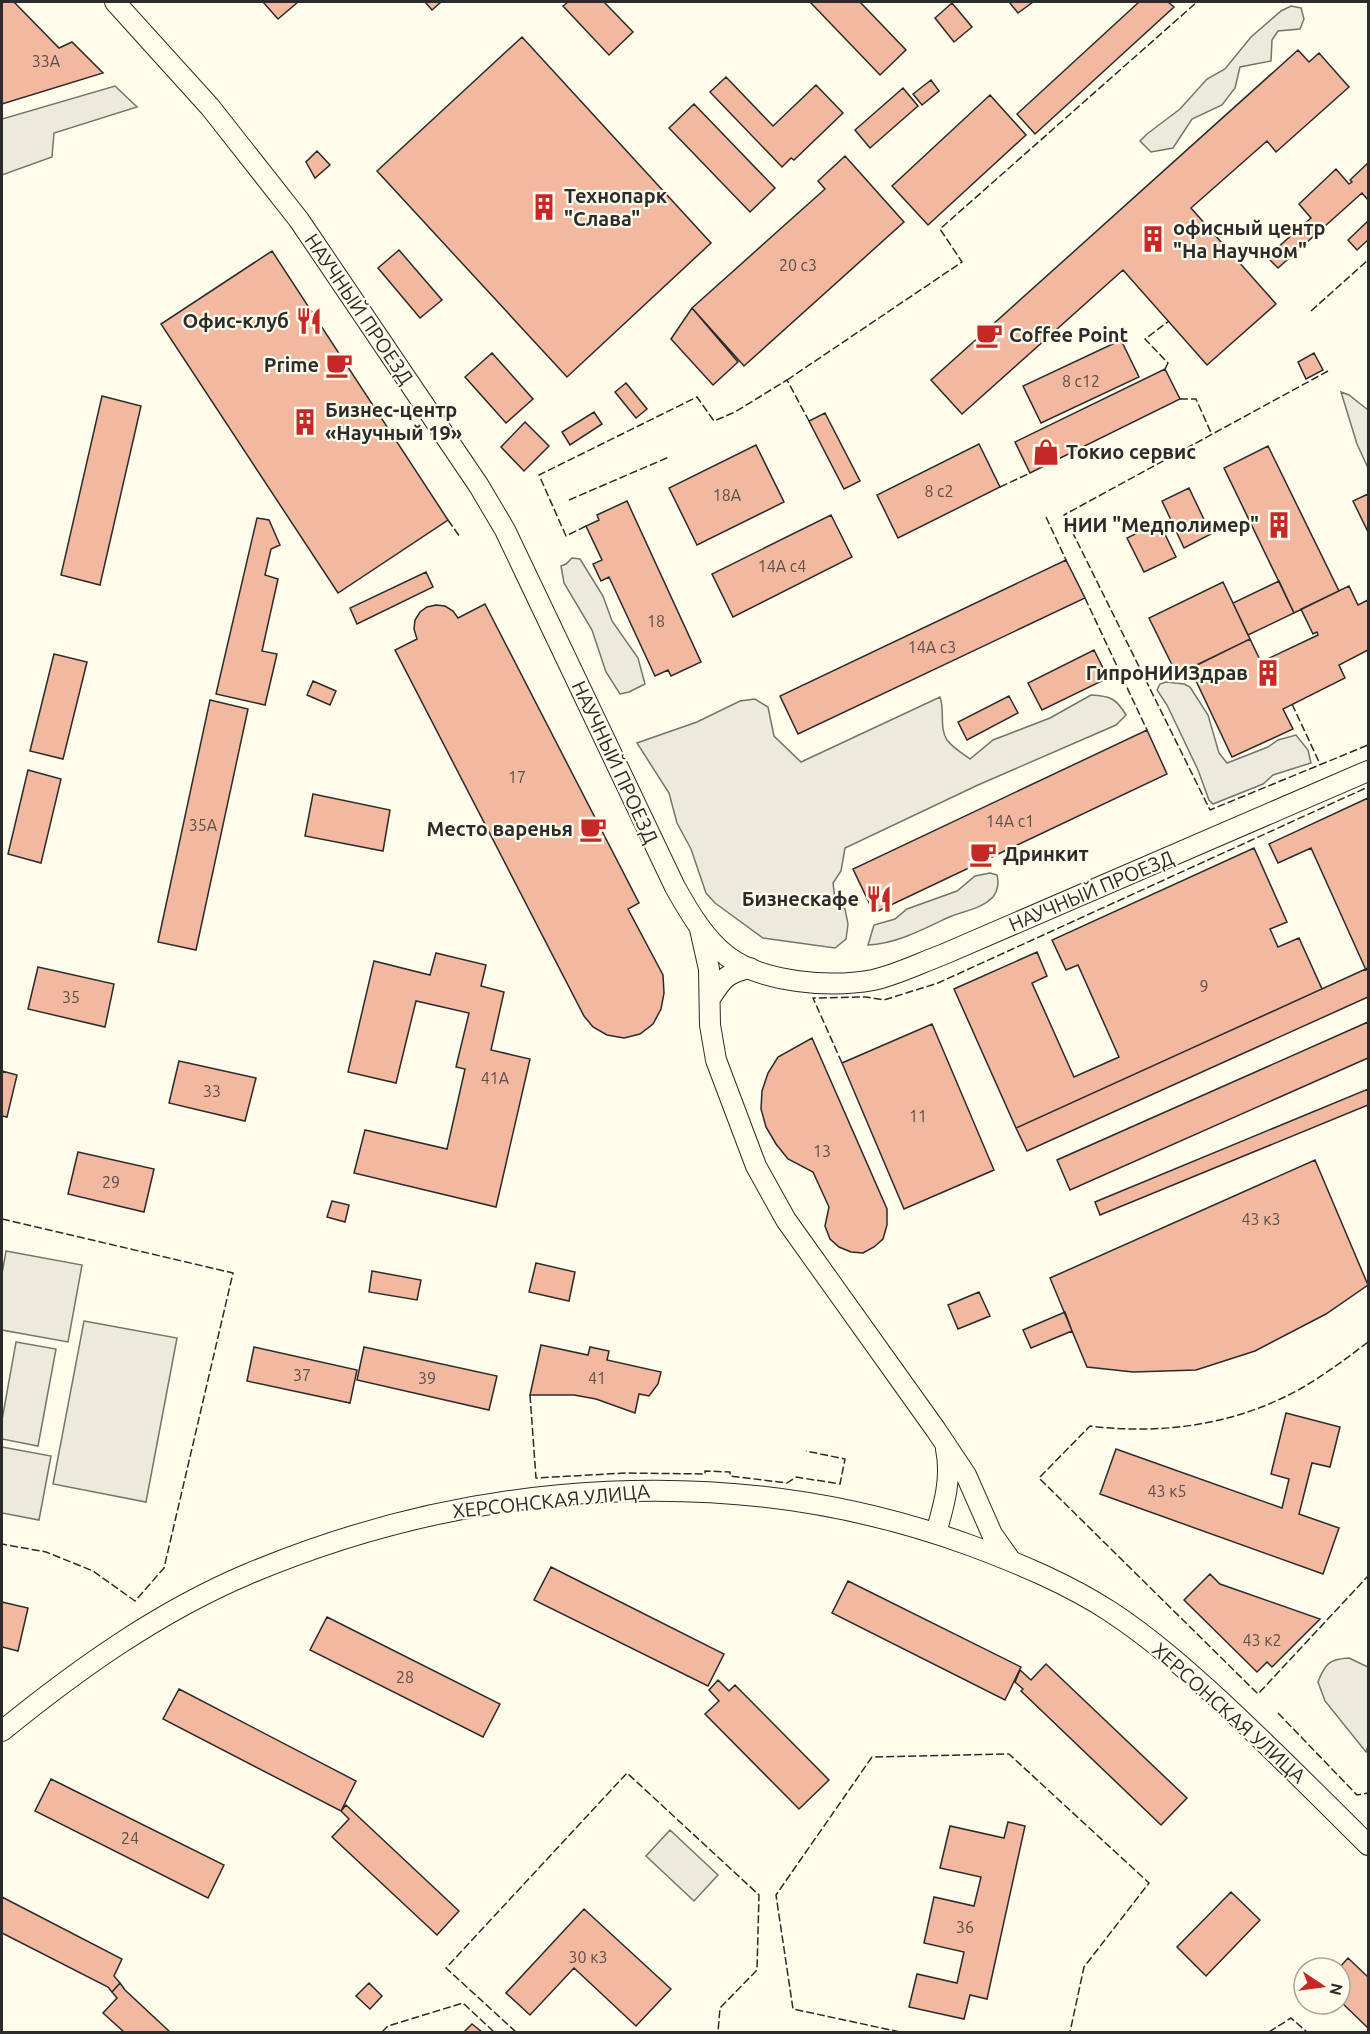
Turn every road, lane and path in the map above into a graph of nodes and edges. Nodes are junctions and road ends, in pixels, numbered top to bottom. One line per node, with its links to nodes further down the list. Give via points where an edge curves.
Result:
1 (115, 2): 3 (street, НАУЧНЫЙ ПРОЕЗД, via 210,107 299,220 479,486 505,530 670,877)
2 (1368, 771): 4 (street, НАУЧНЫЙ ПРОЕЗД, via 942,955 875,980 827,984 777,977)
3 (700, 928): 4 (street, НАУЧНЫЙ ПРОЕЗД, via 727,956); 5 (street, via 710,969)
4 (750, 968): 5 (street, via 723,978)
5 (711, 997): 6 (street, via 710,1025 716,1060 756,1166 786,1220)
6 (945, 1443): 7 (street, via 950,1466); 8 (street, via 966,1475 992,1534)
7 (936, 1533): 8 (street, ХЕРСОНСКАЯ УЛИЦА); 9 (street, ХЕРСОНСКАЯ УЛИЦА, via 801,1501 669,1489 583,1493 444,1513 366,1532 227,1584 139,1631)
8 (1011, 1561): 10 (street, ХЕРСОНСКАЯ УЛИЦА, via 1111,1612 1177,1661)
9 (2, 1731)
10 (1368, 1845)

